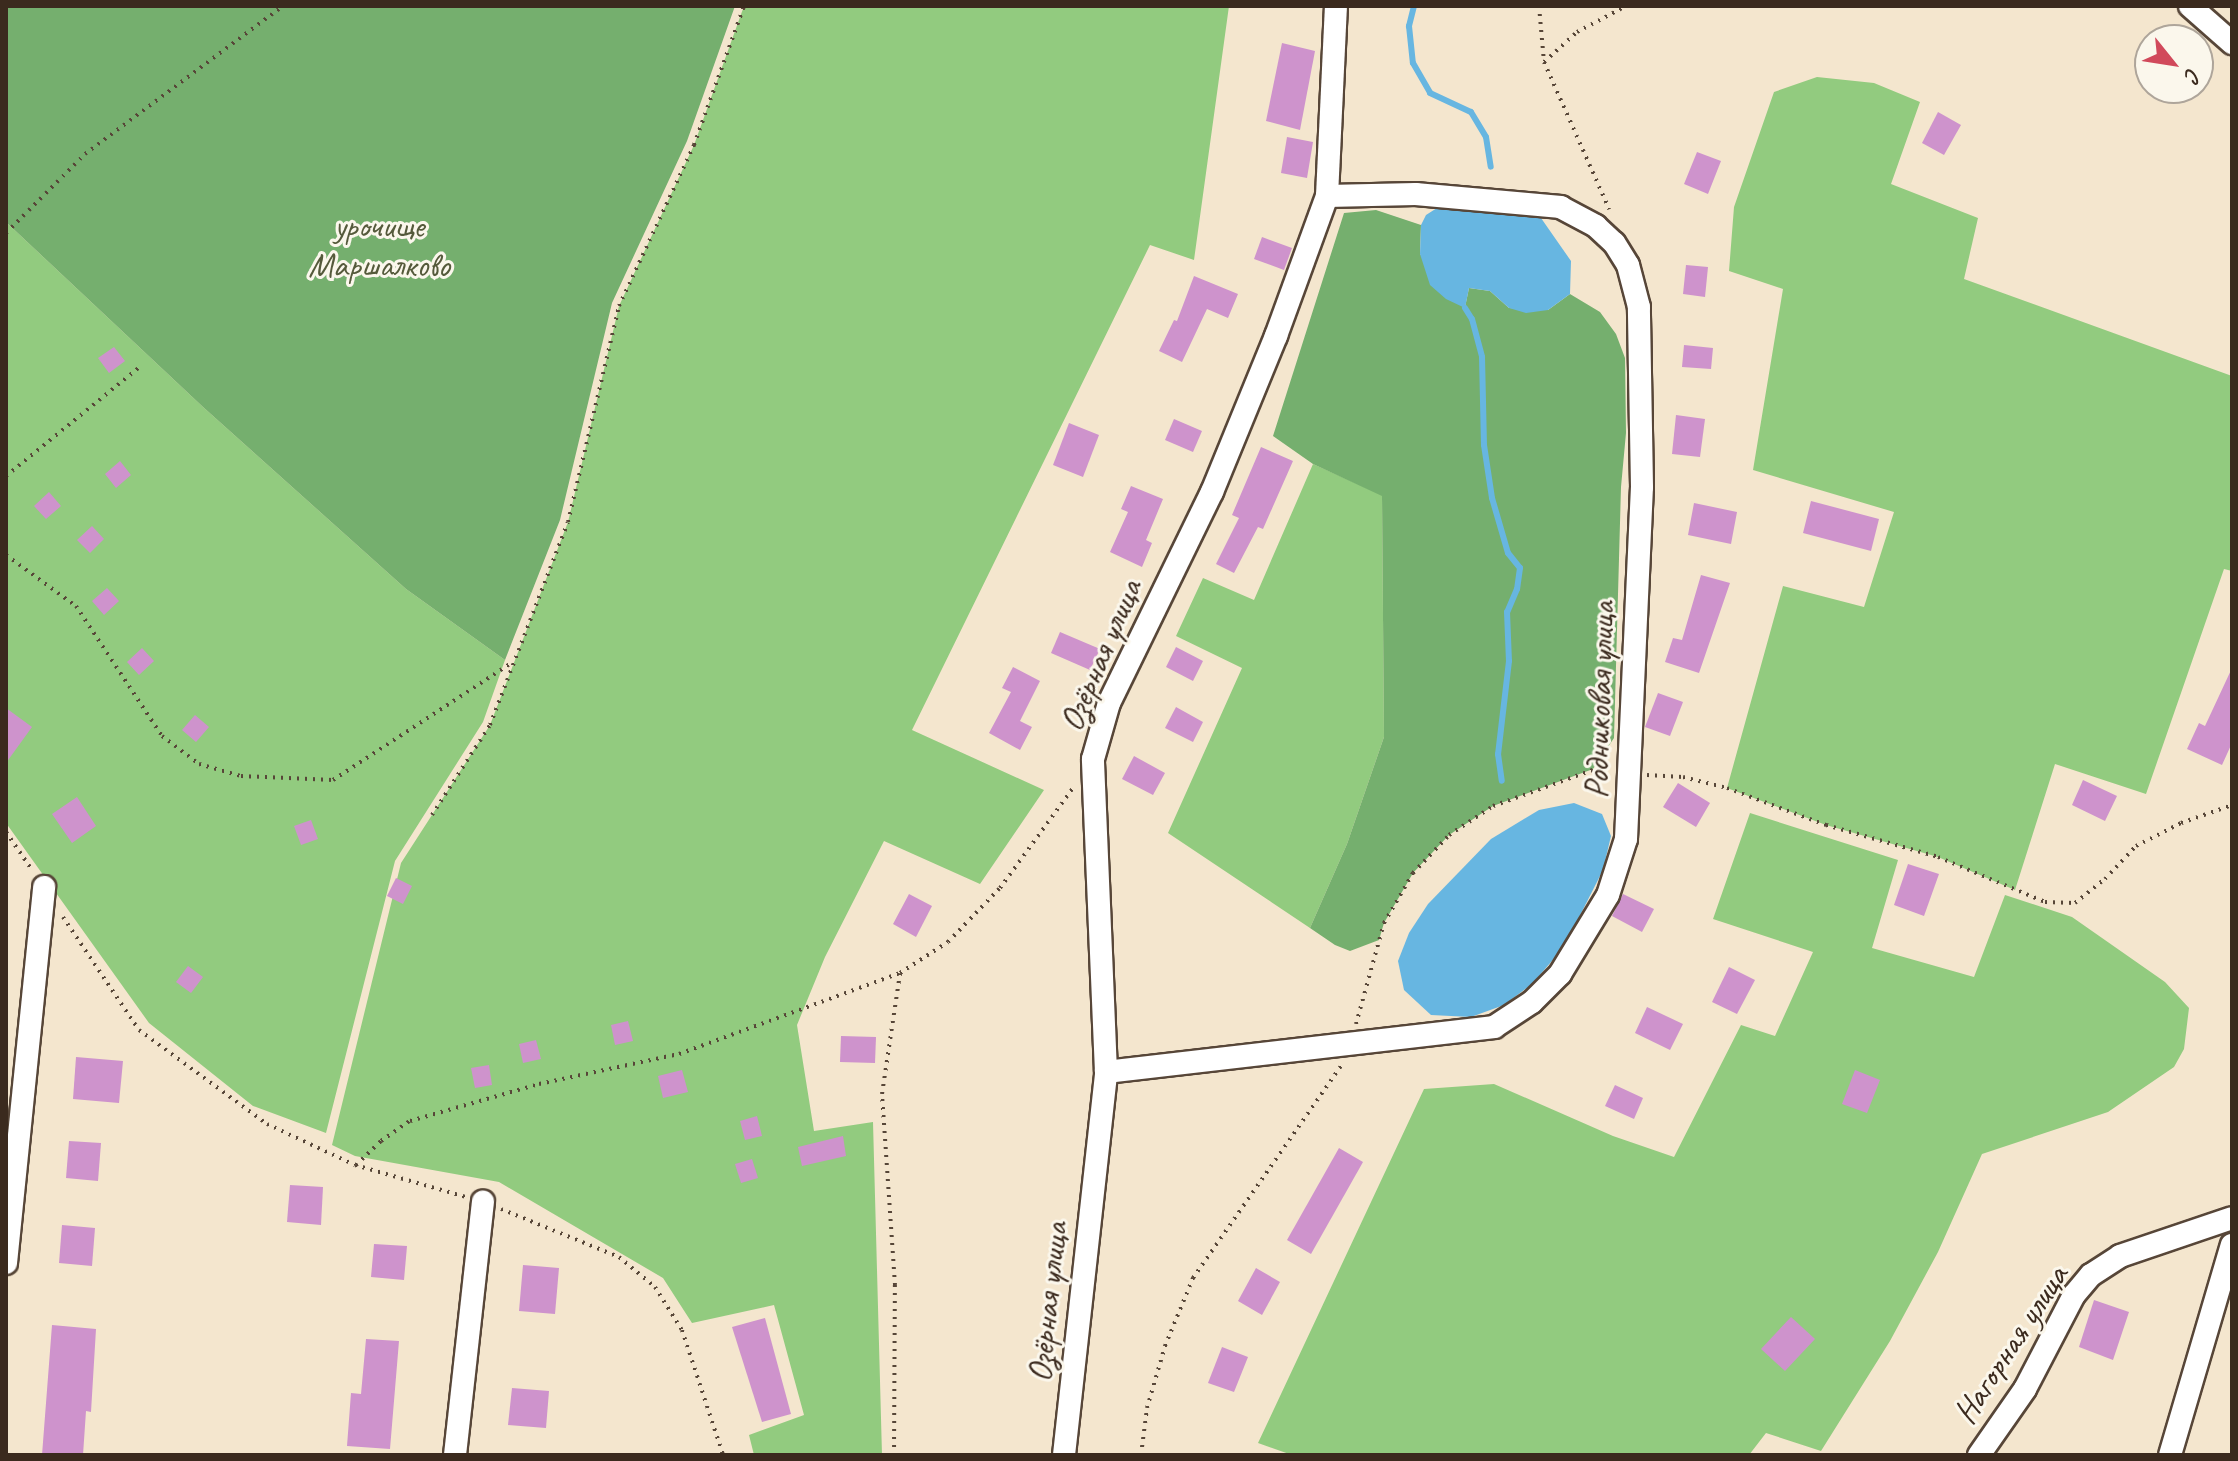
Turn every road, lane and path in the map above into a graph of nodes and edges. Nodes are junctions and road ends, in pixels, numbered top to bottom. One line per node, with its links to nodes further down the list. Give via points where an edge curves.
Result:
1 (283, 6): 11 (path, via 85,154)
2 (744, 6): 15 (path, via 694,145 619,306 568,522)
3 (1336, 6): 9 (street, Озёрная улица)
4 (1539, 6): 8 (path)
5 (1626, 6): 8 (path, via 1577,32)
6 (2190, 6): 7 (street)
7 (2232, 43)
8 (1544, 62): 10 (path)
9 (1327, 196): 16 (street, Озёрная улица, via 1212,492 1109,703); 17 (street, Родниковая улица, via 1416,194 1561,207 1596,226 1628,265 1639,307 1642,487)
10 (1610, 211)
11 (6, 233)
12 (141, 366): 13 (path)
13 (6, 476)
14 (6, 555): 15 (path, via 76,606 162,736 199,764 241,776 333,780)
15 (512, 662): 19 (path, via 490,725)
16 (1093, 759): 22 (path, via 1000,888 948,942); 23 (street, Озёрная улица)
17 (1630, 774): 18 (path, via 1683,777 1727,788 1826,825 1938,857 2045,902 2075,903 2136,846); 23 (street, Родниковая улица, via 1626,839 1608,895 1560,974 1532,1002 1494,1027)
18 (2232, 805)
19 (432, 815)
20 (6, 832): 21 (path)
21 (44, 887): 24 (path, via 139,1030 267,1124); 28 (street)
22 (900, 973): 24 (path, via 679,1054 539,1084 410,1121); 31 (path, via 882,1094 895,1285)
23 (1106, 1072): 32 (street, Озёрная улица)
24 (355, 1165): 25 (path)
25 (483, 1202): 29 (street); 30 (path, via 619,1257 655,1287 682,1330)
26 (2232, 1218): 33 (street, Нагорная улица, via 2120,1256 2091,1275 2074,1295 2025,1389)
27 (2232, 1245): 34 (street)
28 (6, 1263)
29 (455, 1455)
30 (723, 1455)
31 (894, 1455)
32 (1064, 1455)
33 (1979, 1455)
34 (2170, 1455)

